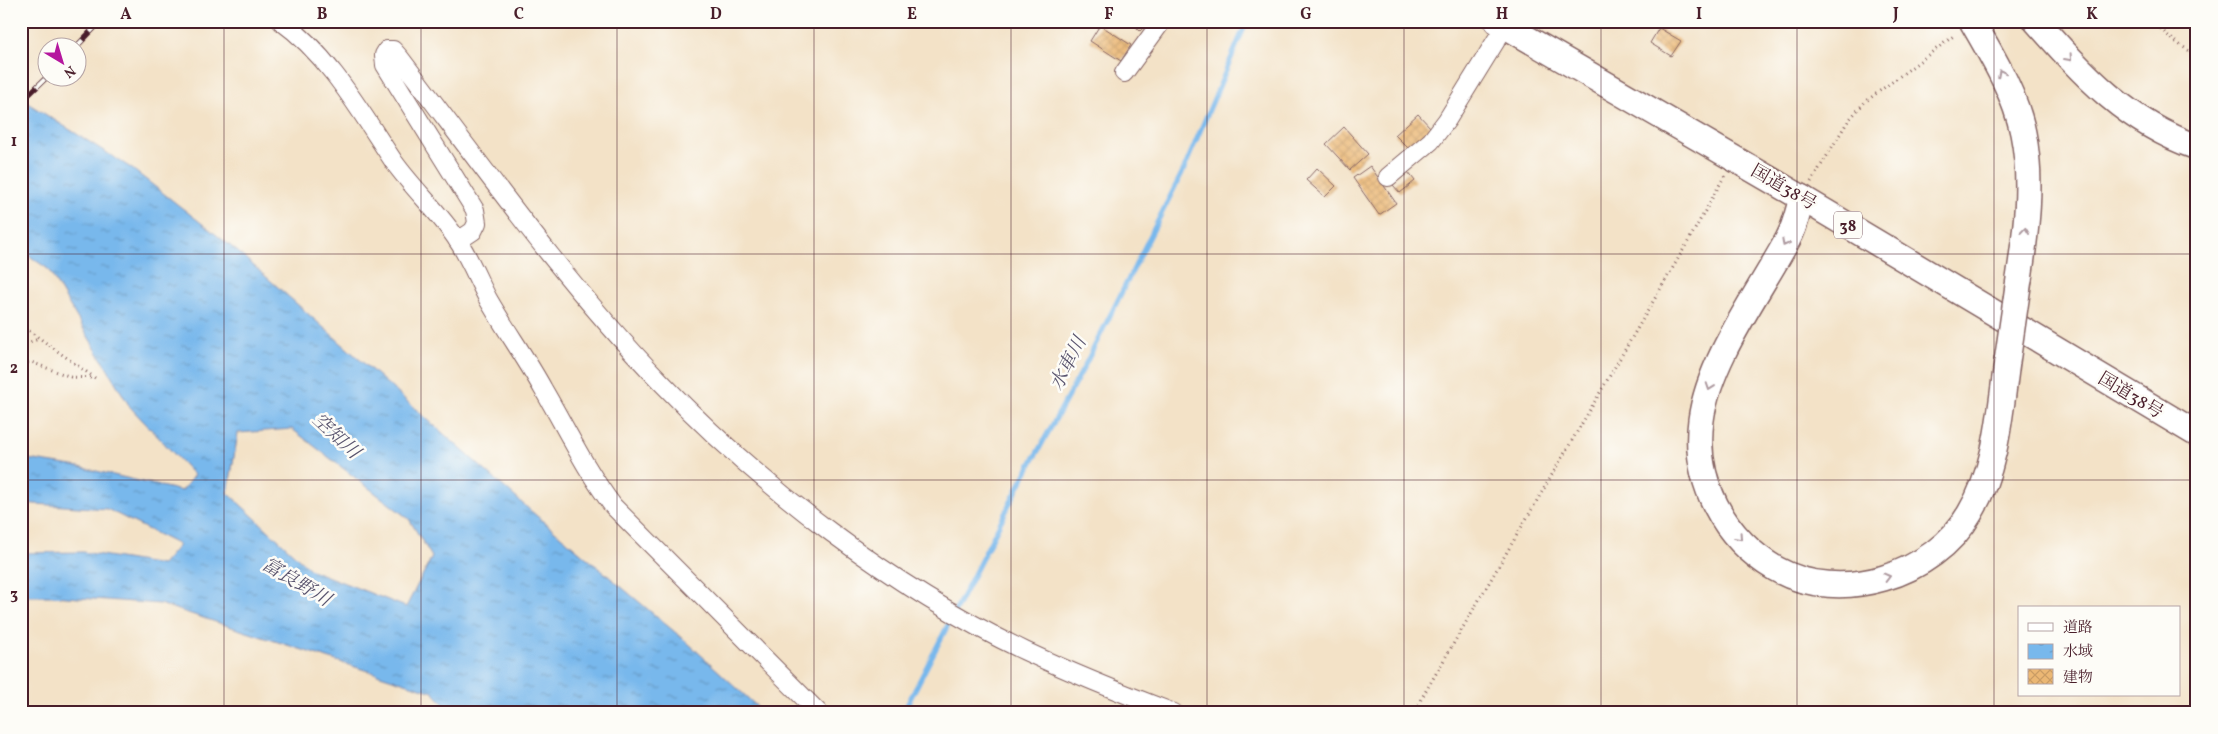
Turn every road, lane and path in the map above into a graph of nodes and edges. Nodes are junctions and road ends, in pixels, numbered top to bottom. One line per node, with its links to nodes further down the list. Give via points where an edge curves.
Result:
1 (281, 21): 13 (street, via 321,60 395,162)
2 (1162, 21): 8 (street)
3 (2036, 21): 9 (highway, one-way to 9, via 2105,95 2151,127)
4 (2154, 21): 7 (path, via 2181,47)
5 (1501, 24): 10 (highway, 国道38号 / 38); 11 (street, via 1436,134 1411,160)
6 (1964, 28): 12 (path, via 1865,102 1848,121); 12 (highway, one-way to 6, bridge, via 1789,237 1723,356 1710,388 1701,419 1700,451 1704,479 1713,503 1727,524 1758,556 1777,569 1800,578 1849,584 1897,575 1936,553 1954,536 1981,493 1996,444 2029,188 2023,132 2007,84)
7 (2197, 55)
8 (1124, 73)
9 (2197, 147)
10 (1734, 158): 12 (highway, 国道38号 / 38); 21 (path)
11 (1388, 177)
12 (1802, 198): 18 (highway, 国道38号 / 38)
13 (458, 241): 19 (street, via 602,492); 20 (street, via 473,231 477,223 474,210 385,65 387,50 393,50 400,58 588,302 659,381 786,496 840,540 974,625 1071,672)
14 (21, 325): 15 (path)
15 (38, 339): 16 (path); 17 (path, via 95,378 71,377 31,362)
16 (21, 345)
17 (21, 364)
18 (2197, 434)
19 (819, 713)
20 (1174, 713)
21 (1413, 713)

